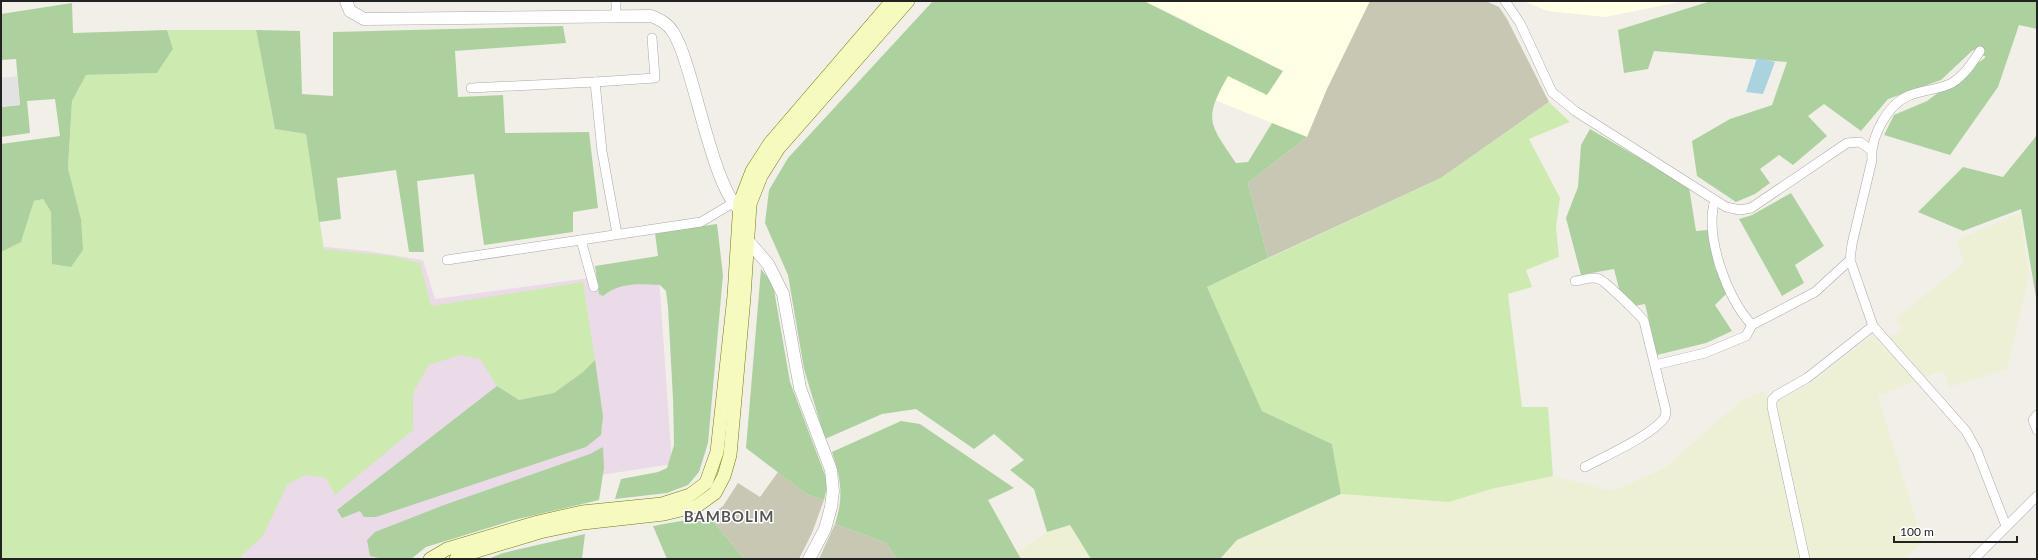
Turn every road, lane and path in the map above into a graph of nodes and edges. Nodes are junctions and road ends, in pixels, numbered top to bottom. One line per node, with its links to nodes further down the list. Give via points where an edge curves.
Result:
1 (346, 1): 6 (street, via 350,11 364,18)
2 (616, 1): 6 (street)
3 (892, 1): 13 (main road, via 770,143 752,171 740,202)
4 (908, 1): 13 (main road, via 778,150 761,176 750,204)
5 (1505, 1): 12 (street, via 1520,23 1552,92 1575,110)
6 (616, 17): 13 (street, via 651,16 664,21 673,32 684,59 719,174)
7 (652, 38): 9 (street, via 655,78)
8 (1980, 51): 11 (street, via 1964,74 1951,83 1908,96 1892,107)
9 (595, 82): 10 (street); 15 (street, via 602,151)
10 (471, 88)
11 (1871, 150): 12 (street, via 1860,142 1847,143 1751,208 1740,210 1726,207); 19 (street, via 1872,160)
12 (1714, 200): 22 (street, via 1714,236 1720,268 1731,295)
13 (740, 210): 14 (main road); 15 (street, via 701,222); 16 (main road)
14 (737, 230): 16 (street); 30 (main road, via 734,296 717,452 706,482 690,495 662,504 582,512 538,522 447,549)
15 (617, 234): 17 (street)
16 (747, 239): 31 (main road, via 730,455 724,476 715,493 697,506 664,514 583,523 540,532); 32 (street, via 768,264 783,294 800,388 831,470 834,491 831,507 825,529)
17 (581, 240): 18 (street); 21 (street)
18 (447, 260)
19 (1850, 260): 22 (street, via 1815,292); 23 (street)
20 (1575, 281): 24 (street, via 1602,279 1628,306 1640,314 1644,321)
21 (594, 286)
22 (1752, 325): 24 (street, via 1746,336 1705,353)
23 (1873, 326): 29 (street, via 1966,430 1977,451); 33 (street, via 1807,378 1772,400)
24 (1654, 365): 27 (street, via 1666,411 1663,421 1637,439)
25 (2037, 415): 26 (street, via 2033,420)
26 (2037, 430)
27 (1585, 467)
28 (2037, 496): 29 (street)
29 (2006, 526): 34 (street)
30 (430, 559)
31 (456, 559)
32 (809, 559)
33 (1805, 559)
34 (1974, 559)

